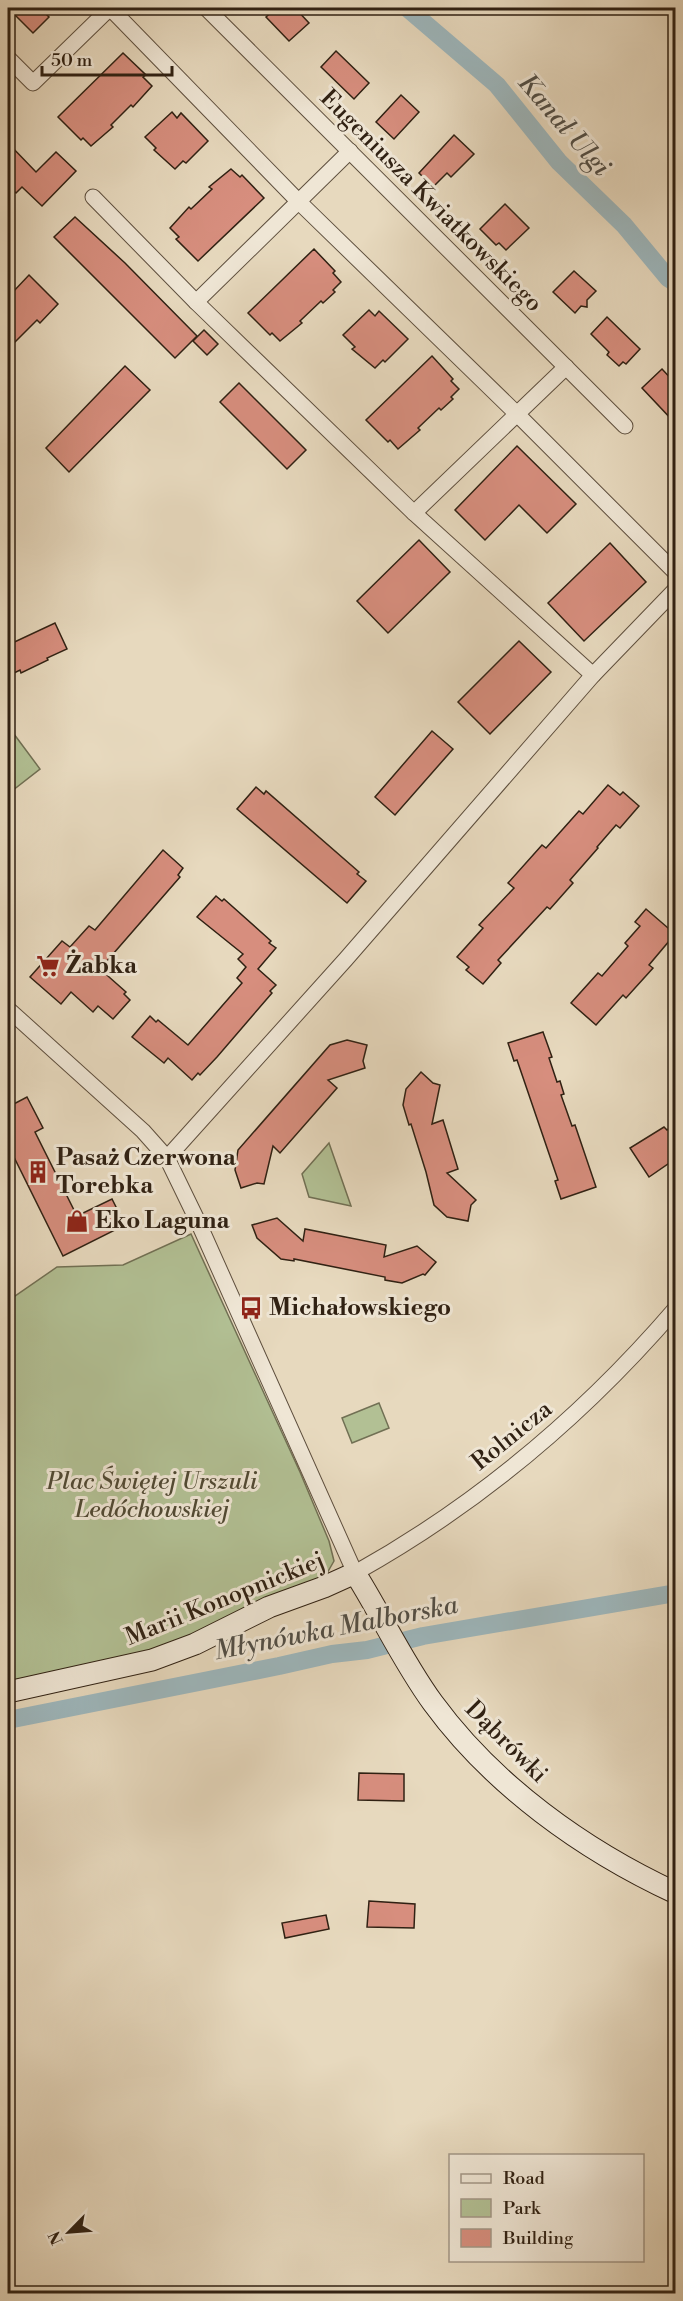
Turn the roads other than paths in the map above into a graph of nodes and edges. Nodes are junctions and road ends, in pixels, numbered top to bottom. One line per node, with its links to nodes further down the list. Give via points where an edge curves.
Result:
1 (111, 8): 3 (street, via 33,82); 6 (street)
2 (206, 8): 4 (street, Eugeniusza Kwiatkowskiego)
3 (8, 58)
4 (350, 151): 6 (street); 8 (street, Eugeniusza Kwiatkowskiego)
5 (93, 197): 7 (street)
6 (300, 202): 7 (street); 9 (street)
7 (196, 303): 11 (street)
8 (566, 367): 9 (street); 10 (street, Eugeniusza Kwiatkowskiego)
9 (517, 414): 11 (street); 12 (street)
10 (625, 426)
11 (414, 513): 14 (street)
12 (675, 573)
13 (675, 589): 14 (street)
14 (593, 675): 16 (street, via 354,951)
15 (8, 1009): 16 (street, via 143,1131)
16 (167, 1158): 18 (street)
17 (675, 1308): 18 (street, Rolnicza, via 606,1385 530,1453 464,1504)
18 (355, 1573): 19 (street, Marii Konopnickiej, via 152,1660); 20 (street, Dąbrówki, via 433,1703 511,1786 598,1851)
19 (8, 1692)
20 (675, 1893)

